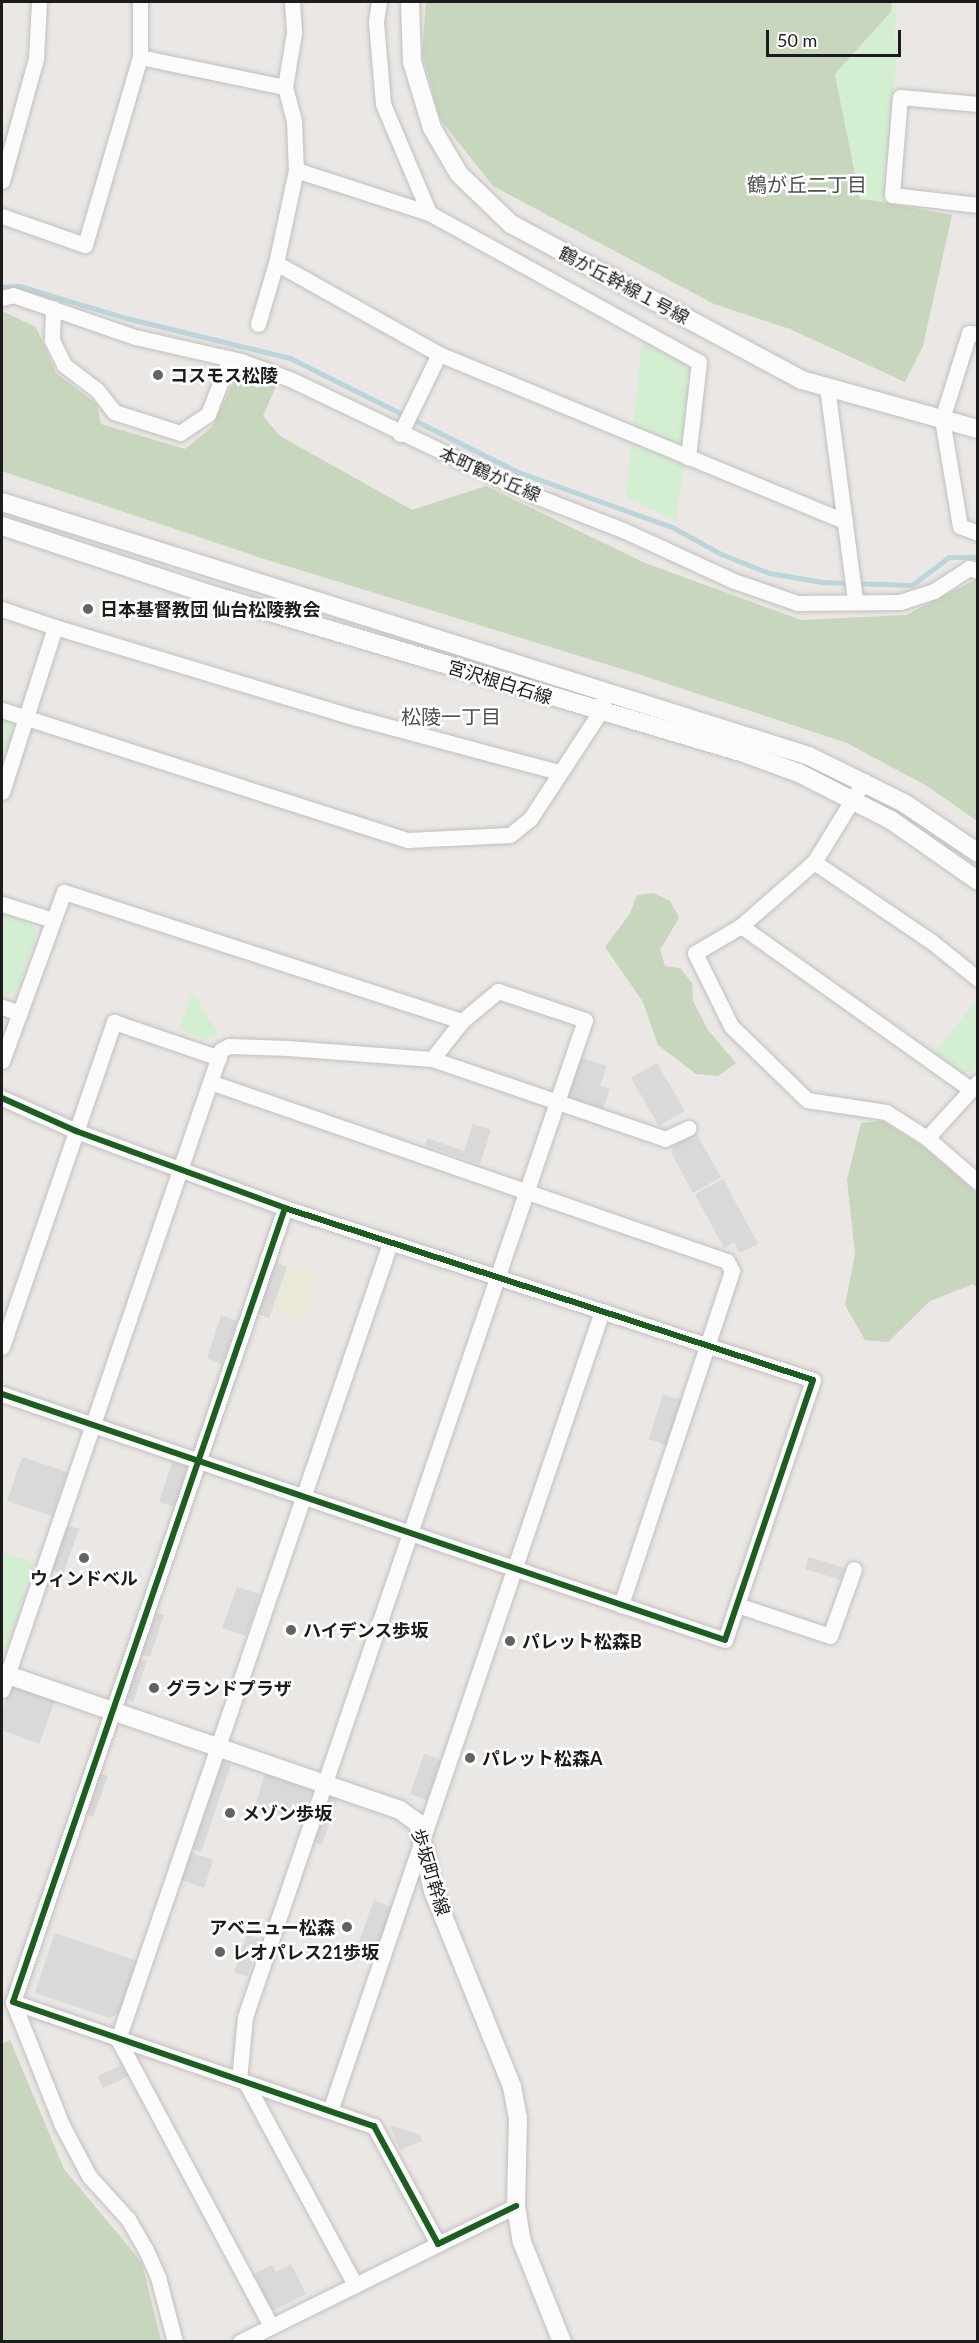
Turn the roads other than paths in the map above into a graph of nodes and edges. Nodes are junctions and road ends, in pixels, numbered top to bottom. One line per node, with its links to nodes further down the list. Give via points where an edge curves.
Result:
1 (39, 2): 10 (street, via 36,58)
2 (140, 2): 6 (street)
3 (292, 2): 7 (street, via 294,33)
4 (379, 2): 12 (street, via 376,22 384,104)
5 (410, 2): 21 (street, 鶴が丘幹線１号線, via 412,62 422,104 444,152 481,198 511,224 539,240 802,380)
6 (140, 57): 7 (street); 13 (street, via 85,245)
7 (285, 87): 9 (street, via 294,121)
8 (978, 104): 11 (street, via 900,97 892,195)
9 (296, 170): 12 (street); 14 (street)
10 (2, 181)
11 (978, 204)
12 (429, 213): 25 (street, via 699,362)
13 (2, 216)
14 (276, 263): 17 (street); 19 (street)
15 (2, 298): 16 (street, 本町鶴が丘線, via 13,295)
16 (52, 308): 20 (street, 本町鶴が丘線, via 135,337); 20 (street, via 52,340 64,365 97,390 114,412 180,433 208,414)
17 (258, 324)
18 (978, 334): 22 (street, via 969,333)
19 (440, 354): 24 (street); 25 (street)
20 (230, 358): 24 (street, 本町鶴が丘線, via 292,380)
21 (827, 387): 22 (street, 鶴が丘幹線１号線); 27 (street)
22 (942, 419): 23 (street, 鶴が丘幹線１号線); 29 (street, via 960,526)
23 (978, 429)
24 (402, 430): 31 (street, 本町鶴が丘線, via 734,581 797,603)
25 (688, 457): 27 (street)
26 (2, 502): 34 (street)
27 (845, 521): 31 (street)
28 (2, 526): 36 (street, 宮沢根白石線, via 209,594)
29 (978, 533)
30 (978, 571): 31 (street, 本町鶴が丘線, via 969,568 934,591 900,602)
31 (855, 598)
32 (2, 609): 33 (street)
33 (55, 627): 37 (street); 38 (street, via 357,718)
34 (606, 691): 36 (street); 39 (street, via 809,756)
35 (2, 710): 37 (street)
36 (600, 712): 38 (street); 41 (street, 宮沢根白石線, via 744,753 799,773)
37 (25, 718): 38 (street, via 408,840 510,836 530,819); 40 (street)
38 (559, 772)
39 (864, 781): 41 (street); 42 (street)
40 (2, 792)
41 (854, 800): 43 (street); 44 (street, 宮沢根白石線, via 940,852)
42 (978, 853)
43 (814, 862): 47 (street); 48 (street, via 932,942)
44 (978, 881)
45 (2, 904): 46 (street)
46 (53, 920): 50 (street); 51 (street, via 64,892)
47 (741, 926): 56 (street); 61 (street, via 695,953 731,1026 807,1100 886,1112)
48 (978, 979)
49 (2, 1007): 50 (street)
50 (20, 1013): 54 (street)
51 (462, 1021): 53 (street); 58 (street, via 498,991 585,1020)
52 (219, 1058): 53 (street, via 221,1050 229,1046); 55 (street); 60 (street, via 114,1022)
53 (432, 1059): 58 (street)
54 (2, 1061)
55 (210, 1082): 62 (street); 64 (street)
56 (974, 1085): 61 (street)
57 (2, 1098): 60 (street)
58 (556, 1103): 59 (street, via 665,1139); 64 (street)
59 (689, 1128)
60 (76, 1131): 62 (street); 70 (street)
61 (927, 1138): 63 (street)
62 (180, 1170): 65 (street); 72 (street)
63 (978, 1182)
64 (525, 1191): 67 (street); 69 (street, via 727,1261 732,1271)
65 (285, 1208): 66 (street); 73 (street)
66 (390, 1243): 67 (street); 74 (street)
67 (495, 1279): 68 (street); 75 (street)
68 (602, 1311): 69 (street); 77 (street)
69 (707, 1345): 78 (street); 79 (street, via 813,1380)
70 (2, 1347)
71 (2, 1394): 72 (street)
72 (92, 1426): 73 (street); 80 (street)
73 (198, 1462): 74 (street); 81 (street)
74 (304, 1498): 75 (street); 82 (street)
75 (409, 1534): 77 (street); 83 (street)
76 (854, 1569): 79 (street, via 830,1636)
77 (515, 1570): 78 (street); 84 (street)
78 (621, 1605): 79 (street, via 725,1640)
79 (737, 1605)
80 (3, 1680): 81 (street, 歩坂町幹線)
81 (112, 1711): 82 (street, 歩坂町幹線); 85 (street)
82 (220, 1748): 83 (street, 歩坂町幹線); 86 (street)
83 (324, 1784): 84 (street, 歩坂町幹線, via 400,1810 418,1823); 87 (street, via 245,2017)
84 (424, 1840): 88 (street); 89 (street, 歩坂町幹線, via 433,1891 512,2087 518,2118)
85 (13, 2001): 86 (street); 93 (street, via 62,2126 89,2176 128,2219 146,2250 158,2277)
86 (118, 2039): 87 (street); 92 (street)
87 (242, 2081): 88 (street); 91 (street)
88 (330, 2111): 90 (street, via 374,2126)
89 (516, 2206): 90 (street); 95 (street, 歩坂町幹線, via 534,2278)
90 (438, 2244): 91 (street)
91 (355, 2285): 92 (street)
92 (272, 2326): 94 (street)
93 (175, 2342)
94 (240, 2342)
95 (562, 2342)

